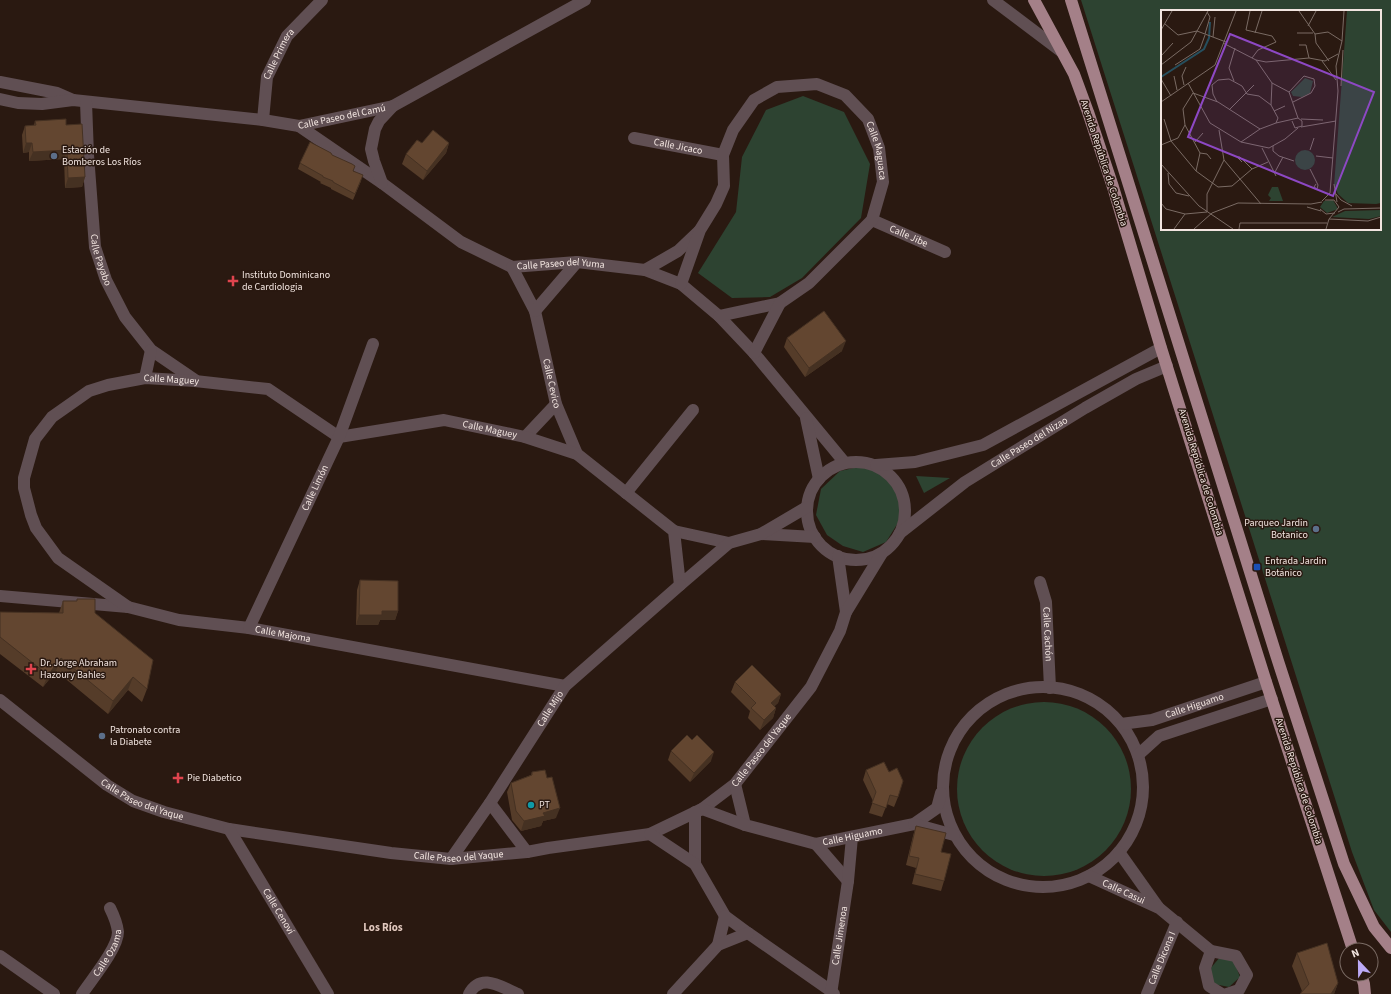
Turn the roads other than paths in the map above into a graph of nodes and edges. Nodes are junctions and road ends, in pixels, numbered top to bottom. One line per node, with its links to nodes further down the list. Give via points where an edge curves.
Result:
1 (322, 0): 12 (street, Calle Primera, via 288,36 267,77)
2 (585, 0): 11 (street, Calle Paseo del Camú)
3 (993, 0): 6 (street)
4 (1034, 0): 6 (main road, Avenida República de Colombia)
5 (1071, 0): 89 (main road, Avenida República de Colombia, via 1344,864 1374,927)
6 (1062, 52): 28 (main road, Avenida República de Colombia, via 1074,74 1088,112)
7 (0, 82): 9 (street, via 57,93)
8 (0, 99): 9 (street, via 42,104)
9 (73, 100): 10 (street, Calle Paseo del Camú)
10 (86, 102): 12 (street, Calle Paseo del Camú); 29 (street, Calle Payabo, via 95,248 106,280 125,317)
11 (393, 106): 13 (street, Calle Paseo del Camú); 16 (street, via 379,121 371,149)
12 (262, 120): 13 (street, Calle Paseo del Camú)
13 (298, 126): 16 (street, Calle Paseo del Yuma)
14 (634, 138): 15 (street, Calle Jicaco)
15 (723, 155): 17 (street, Calle Maguaca, via 733,130 754,100 777,87 817,84 845,95 868,119 879,148 883,182); 18 (street, Calle Maguaca, via 724,186)
16 (382, 183): 21 (street, Calle Paseo del Yuma, via 461,242)
17 (872, 220): 19 (street, Calle Jibe); 24 (street, Calle Maguaca, via 809,283)
18 (700, 230): 22 (street, via 678,251); 23 (street, Calle Maguaca)
19 (946, 252)
20 (577, 262): 21 (street, Calle Paseo del Yuma); 22 (street, Calle Paseo del Yuma); 25 (street)
21 (512, 267): 25 (street, Calle Cevico)
22 (645, 270): 23 (street, Calle Paseo del Yuma)
23 (681, 284): 26 (street, Calle Paseo del Yuma)
24 (780, 303): 26 (street, Calle Maguaca); 30 (street, Calle Maguaca)
25 (535, 311): 34 (street, Calle Cevico)
26 (719, 316): 30 (street, Calle Paseo del Yuma)
27 (373, 344): 37 (street, Calle Limón)
28 (1161, 348): 31 (main road, Avenida República de Colombia); 41 (street, Calle Paseo del Nizao, via 983,445 915,462)
29 (151, 350): 32 (street); 33 (street, Calle Payabo)
30 (754, 354): 36 (street, Calle Paseo del Yuma)
31 (1167, 366): 46 (street, Calle Paseo del Nizao, via 1136,379 1085,408 965,482); 58 (main road, Avenida República de Colombia)
32 (145, 378): 33 (street, Calle Maguey); 55 (street, Calle Maguey, via 108,384 89,392 52,417 35,439 24,478 24,488 36,528 58,558)
33 (195, 381): 37 (street, Calle Maguey, via 268,389)
34 (556, 404): 38 (street, Calle Maguey); 39 (street, Calle Cevico)
35 (692, 410): 43 (street)
36 (806, 417): 40 (street, Calle Paseo del Yuma); 42 (street, Calle Paseo del Yuma)
37 (339, 437): 38 (street, Calle Maguey, via 444,420); 57 (street, Calle Limón)
38 (525, 437): 39 (street, Calle Maguey)
39 (577, 454): 43 (street, Calle Maguey)
40 (845, 463): 41 (street, via 861,462); 42 (street, via 831,469)
41 (876, 465): 46 (street, via 889,474 900,487 905,503 905,520)
42 (819, 479): 44 (street, via 811,492)
43 (626, 493): 45 (street, Calle Maguey)
44 (807, 508): 47 (street, Calle Maguey); 48 (street, via 808,523)
45 (674, 531): 49 (street, Calle Maguey); 53 (street)
46 (900, 533): 50 (street)
47 (761, 534): 48 (street, Calle Maguey); 49 (street, Calle Maguey)
48 (814, 537): 51 (street, via 825,549)
49 (729, 543): 53 (street, Calle Maguey)
50 (882, 553): 51 (street, via 853,560); 56 (street, Calle Paseo del Yaque)
51 (838, 556): 56 (street, Calle Paseo del Yaque)
52 (1040, 582): 60 (street, Calle Cachón, via 1046,602)
53 (680, 585): 59 (street, Calle Mijo)
54 (0, 596): 55 (street, Calle Majoma)
55 (128, 607): 57 (street, Calle Majoma, via 180,620)
56 (846, 612): 65 (street, Calle Paseo del Yaque, via 840,631 811,687)
57 (249, 628): 59 (street, Calle Majoma)
58 (1266, 682): 61 (main road, Avenida República de Colombia); 63 (street, Calle Higuamo, via 1152,720)
59 (565, 686): 67 (street, Calle Mijo)
60 (1050, 688): 63 (street, via 1077,693 1101,706); 66 (street, via 1027,689 1004,695 984,707 967,722 954,742 945,764)
61 (1272, 699): 64 (street, Calle Higuamo, via 1159,736); 87 (main road, Avenida República de Colombia)
62 (0, 700): 71 (street, Calle Paseo del Yaque, via 107,785 133,801)
63 (1121, 724): 64 (street)
64 (1138, 755): 77 (street, via 1143,780 1141,806 1133,830)
65 (735, 784): 68 (street, Calle Paseo del Yaque); 70 (street)
66 (942, 787): 69 (street, Calle Higuamo, via 937,808); 73 (street, via 945,812)
67 (490, 803): 76 (street); 78 (street, Calle Mijo)
68 (698, 810): 70 (street, Calle Higuamo); 72 (street, Calle Paseo del Yaque); 79 (street)
69 (914, 824): 73 (street, Calle Higuamo); 74 (street, Calle Higuamo)
70 (745, 825): 75 (street, Calle Higuamo)
71 (229, 829): 78 (street, Calle Paseo del Yaque, via 391,853); 96 (street, Calle Cenoví)
72 (650, 834): 76 (street, Calle Paseo del Yaque); 79 (street)
73 (954, 835): 80 (street, via 973,859 998,877 1028,886 1059,886)
74 (852, 837): 75 (street, Calle Higuamo); 81 (street, Calle Jimenoa)
75 (816, 844): 81 (street)
76 (527, 852): 78 (street, Calle Paseo del Yaque)
77 (1119, 852): 80 (street); 83 (street, Calle Casui)
78 (451, 859)
79 (695, 864): 84 (street)
80 (1089, 876): 83 (street, Calle Casui)
81 (848, 881): 93 (street, Calle Jimenoa)
82 (110, 908): 95 (street, Calle Ozama, via 116,921 117,940)
83 (1159, 908): 85 (street, Calle Casui)
84 (725, 916): 86 (street); 88 (street)
85 (1177, 922): 90 (street, Calle Casui); 100 (street, Calle Dicona I)
86 (748, 933): 88 (street); 93 (street)
87 (1350, 942)
88 (718, 945): 99 (street)
89 (1391, 948)
90 (1211, 951): 101 (street, via 1205,968 1209,986); 102 (street, Calle Casui, via 1236,956 1247,975 1239,990)
91 (0, 956): 94 (street)
92 (1363, 984): 103 (main road)
93 (832, 993)
94 (54, 994)
95 (82, 994)
96 (328, 994)
97 (469, 994): 98 (street, via 472,988 481,983 492,982)
98 (518, 994)
99 (674, 994)
100 (1147, 994)
101 (1222, 994)
102 (1227, 994)
103 (1371, 994)

